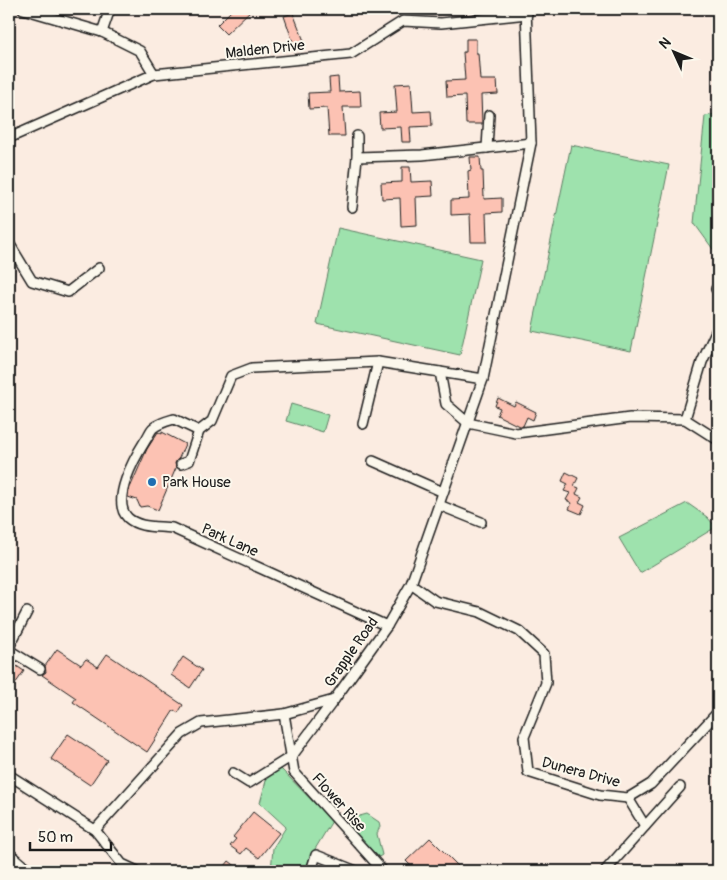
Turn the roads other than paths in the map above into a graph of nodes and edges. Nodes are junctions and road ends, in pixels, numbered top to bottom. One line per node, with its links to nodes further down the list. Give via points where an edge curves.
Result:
1 (23, 9): 4 (street)
2 (110, 9): 5 (street)
3 (527, 12): 6 (street, Malden Drive, via 441,22 402,21 351,54); 10 (street, Grapple Road)
4 (47, 13): 5 (street)
5 (102, 32): 6 (street, via 140,50)
6 (154, 74): 9 (street, Malden Drive)
7 (489, 115): 11 (street)
8 (356, 136): 12 (street)
9 (9, 138)
10 (531, 144): 11 (street); 19 (street, Grapple Road)
11 (488, 148): 12 (street, via 422,155)
12 (357, 156): 13 (street)
13 (352, 207)
14 (9, 243): 15 (street, via 32,281 68,292)
15 (99, 268)
16 (718, 327): 20 (street, via 702,362)
17 (378, 362): 18 (street); 22 (street); 23 (street, via 252,368 231,376 212,422)
18 (440, 372): 19 (street); 21 (street, via 446,404)
19 (483, 379): 21 (street, Grapple Road)
20 (685, 419): 21 (street, via 630,418 516,433); 24 (street)
21 (468, 423): 27 (street, Grapple Road)
22 (363, 424)
23 (199, 432): 26 (street, via 189,461); 32 (street, Park Lane, via 174,418 152,428 139,449 122,490 121,506 127,517 144,526 172,528)
24 (718, 440)
25 (373, 461): 27 (street)
26 (182, 464)
27 (443, 492): 28 (street, Grapple Road)
28 (439, 504): 29 (street); 30 (street, Grapple Road)
29 (481, 522)
30 (411, 584): 32 (street, Grapple Road); 42 (street, Dunera Drive, via 434,601 480,612 519,631 544,654 546,683 524,737 528,772 600,795)
31 (27, 612): 33 (street)
32 (387, 626): 35 (street, Grapple Road)
33 (9, 649): 34 (street)
34 (40, 668)
35 (334, 700): 37 (street, Grapple Road); 38 (street)
36 (718, 712): 42 (street, Dunera Drive, via 651,784)
37 (284, 714): 38 (street, Flower Rise); 44 (street, Grapple Road, via 201,723 182,734)
38 (292, 756): 39 (street, via 250,782); 50 (street, Flower Rise, via 294,772)
39 (234, 773)
40 (9, 775): 44 (street)
41 (680, 787): 43 (street)
42 (628, 798): 43 (street)
43 (645, 826): 51 (street)
44 (95, 830): 47 (street, via 122,864)
45 (9, 858): 46 (highway)
46 (24, 871)
47 (137, 871)
48 (311, 871): 49 (street, via 316,855)
49 (356, 871)
50 (383, 871)
51 (605, 871)

